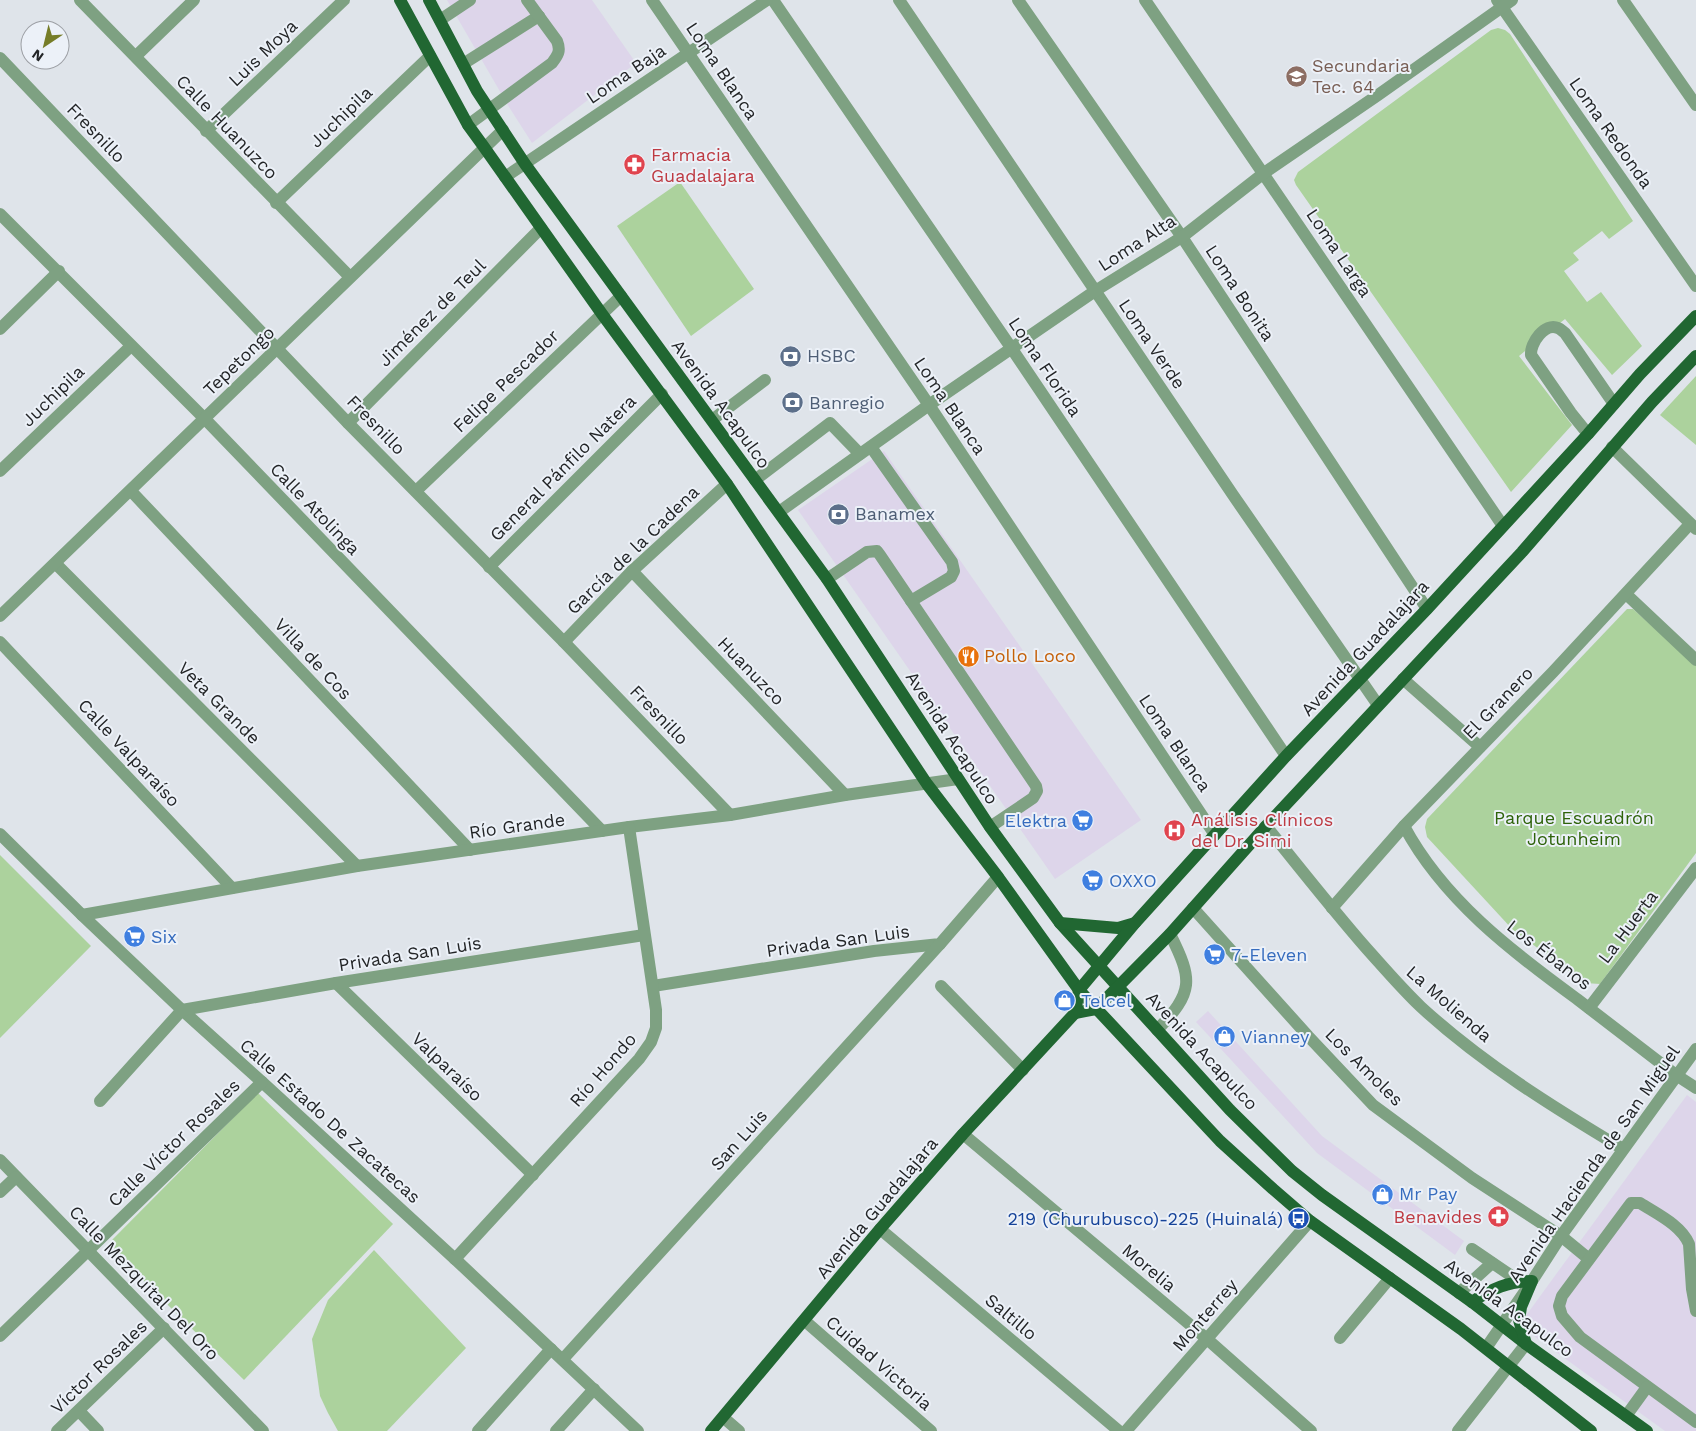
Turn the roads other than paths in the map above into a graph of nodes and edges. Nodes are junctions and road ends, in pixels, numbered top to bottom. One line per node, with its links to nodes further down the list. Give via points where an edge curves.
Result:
1 (80, 0): 19 (street, Calle Huanuzco)
2 (194, 0): 19 (street)
3 (344, 0): 27 (street, Luis Moya)
4 (400, 0): 20 (main road)
5 (429, 0): 17 (main road, Avenida Acapulco)
6 (470, 0): 17 (street)
7 (527, 0): 16 (street)
8 (652, 0): 18 (street, Loma Blanca)
9 (767, 0): 18 (street, Loma Baja)
10 (772, 0): 46 (street, Loma Florida)
11 (899, 0): 39 (street, Loma Verde)
12 (1018, 0): 35 (street, Loma Bonita)
13 (1145, 0): 30 (street, Loma Larga)
14 (1623, 0): 23 (street)
15 (1503, 2): 30 (street, Loma Alta); 38 (street, Loma Redonda)
16 (539, 16): 22 (street); 24 (street, via 557,42 558,56)
17 (440, 20): 22 (main road, Avenida Acapulco)
18 (688, 52): 29 (street, Loma Baja); 51 (street, Loma Blanca)
19 (136, 56): 27 (street, Calle Huanuzco)
20 (430, 56): 25 (main road); 32 (street, Juchipila)
21 (0, 58): 45 (street, Fresnillo)
22 (463, 64): 24 (main road, Avenida Acapulco)
23 (1696, 105)
24 (490, 110): 25 (street); 26 (main road, Avenida Acapulco)
25 (468, 125): 28 (main road)
26 (503, 130): 28 (street, Tepetongo); 29 (main road, Avenida Acapulco)
27 (206, 131): 32 (street, Calle Huanuzco)
28 (484, 147): 31 (main road); 37 (street, Tepetongo)
29 (525, 164): 31 (street, Loma Baja); 40 (main road, Avenida Acapulco)
30 (1264, 174): 35 (street, Loma Alta); 64 (street, Loma Larga)
31 (505, 177): 34 (main road)
32 (276, 203): 37 (street, Calle Huanuzco)
33 (0, 214): 36 (street, Calle Atolinga)
34 (541, 228): 41 (main road); 54 (street, Jiménez de Teul)
35 (1182, 237): 39 (street, Loma Alta); 72 (street, Loma Bonita)
36 (59, 271): 43 (street); 44 (street, Calle Atolinga)
37 (350, 277): 45 (street, Tepetongo)
38 (1696, 286)
39 (1095, 291): 46 (street, Loma Alta); 78 (street, Loma Verde)
40 (621, 296): 41 (street, Felipe Pescador); 53 (main road, Avenida Acapulco)
41 (602, 314): 49 (main road); 62 (street, Felipe Pescador)
42 (1696, 316): 50 (main road, Avenida Guadalajara)
43 (0, 329)
44 (131, 346): 52 (street, Calle Atolinga); 58 (street, Juchipila)
45 (278, 348): 52 (street, Tepetongo); 54 (street, Fresnillo)
46 (1012, 350): 51 (street, Loma Alta); 81 (street, Loma Florida)
47 (1696, 356): 56 (main road)
48 (765, 380): 53 (street)
49 (662, 394): 60 (main road); 67 (street, General Pánfilo Natera)
50 (1614, 404): 55 (main road, Avenida Guadalajara); 55 (street, via 1564,332 1552,326 1544,330 1533,342 1531,355)
51 (929, 405): 57 (street, Loma Alta); 92 (street, Loma Blanca)
52 (204, 420): 61 (street, Tepetongo); 90 (street, Calle Atolinga)
53 (712, 420): 59 (main road, Avenida Acapulco)
54 (348, 422): 62 (street, Fresnillo)
55 (1588, 434): 64 (main road, Avenida Guadalajara)
56 (1612, 447): 65 (street); 77 (main road, via 1522,552)
57 (865, 450): 59 (street, via 830,423); 63 (street, Loma Alta); 71 (street, via 952,562 954,571 951,577)
58 (0, 472)
59 (755, 480): 63 (main road, Avenida Acapulco)
60 (727, 484): 68 (street, García de la Cadena); 83 (main road)
61 (131, 491): 66 (street, Tepetongo); 93 (street, Villa de Cos)
62 (416, 491): 67 (street, Fresnillo)
63 (779, 512): 69 (main road, Avenida Acapulco)
64 (1503, 526): 72 (main road, Avenida Guadalajara)
65 (1693, 526): 70 (street, El Granero)
66 (56, 564): 73 (street, Tepetongo); 94 (street, Veta Grande)
67 (489, 567): 75 (street, Fresnillo)
68 (632, 571): 75 (street, García de la Cadena); 84 (street, Huanuzco)
69 (827, 579): 71 (street, via 867,552 876,551); 82 (main road, Avenida Acapulco)
70 (1626, 594): 76 (street); 80 (street, El Granero)
71 (912, 601): 89 (street, via 1036,786 1037,791 1026,805)
72 (1426, 609): 78 (main road, Avenida Guadalajara)
73 (0, 616)
74 (0, 642): 97 (street, Calle Valparaíso)
75 (564, 642): 85 (street, Fresnillo)
76 (1696, 660)
77 (1403, 678): 79 (main road); 80 (street)
78 (1361, 679): 79 (street, Loma Verde); 81 (main road, Avenida Guadalajara)
79 (1378, 705): 86 (main road)
80 (1480, 748): 87 (street, El Granero)
81 (1286, 756): 92 (main road, Avenida Guadalajara)
82 (958, 779): 83 (street, Río Grande); 89 (main road, Avenida Acapulco)
83 (927, 784): 84 (street, Río Grande); 96 (main road)
84 (844, 795): 85 (street, Río Grande)
85 (730, 815): 88 (street, Río Grande)
86 (1266, 826): 98 (main road); 99 (street, La Molienda)
87 (1404, 826): 99 (street, El Granero); 112 (street, Los Ébanos, via 1422,858 1471,912 1511,951)
88 (630, 827): 90 (street, Río Grande); 104 (street, Río Hondo)
89 (990, 827): 102 (main road, Avenida Acapulco)
90 (602, 831): 93 (street, Río Grande)
91 (0, 834): 100 (street, Calle Estado De Zacatecas)
92 (1215, 835): 101 (main road, Avenida Guadalajara)
93 (470, 850): 94 (street, Río Grande)
94 (357, 866): 97 (street, Río Grande)
95 (1696, 868): 112 (street, La Huerta)
96 (998, 877): 105 (street); 111 (main road)
97 (232, 888): 100 (street, Río Grande)
98 (1193, 908): 103 (main road); 131 (street, Los Amoles, via 1373,1105 1472,1178)
99 (1332, 908): 124 (street, La Molienda, via 1397,983 1451,1032 1550,1106)
100 (82, 915): 114 (street, Calle Estado De Zacatecas)
101 (1135, 923): 102 (main road, via 1118,928); 106 (main road, Avenida Guadalajara)
102 (1060, 924): 106 (main road, Avenida Acapulco)
103 (1170, 934): 110 (main road); 116 (street, via 1186,969 1186,984 1179,1005)
104 (644, 935): 107 (street, Privada San Luis); 108 (street, Río Hondo)
105 (940, 944): 108 (street, Privada San Luis, via 874,951); 152 (street, San Luis)
106 (1098, 967): 110 (main road, Avenida Acapulco); 111 (main road, Avenida Guadalajara)
107 (336, 983): 114 (street, Privada San Luis); 126 (street, Valparaíso)
108 (653, 986): 126 (street, Río Hondo, via 656,1028 651,1042 625,1076)
109 (941, 986): 118 (street)
110 (1119, 986): 113 (main road); 116 (main road, Avenida Acapulco)
111 (1079, 990): 113 (main road); 115 (main road, Avenida Guadalajara)
112 (1588, 1008): 119 (street, Los Ébanos)
113 (1096, 1009): 115 (main road); 129 (main road, via 1220,1141)
114 (182, 1010): 120 (street, Calle Estado De Zacatecas); 122 (street)
115 (1075, 1013): 118 (main road, Avenida Guadalajara)
116 (1157, 1030): 140 (main road, Avenida Acapulco, via 1230,1110 1292,1171)
117 (1696, 1049): 119 (street, Avenida Hacienda de San Miguel)
118 (1023, 1070): 123 (main road, Avenida Guadalajara)
119 (1676, 1075): 121 (street, Los Ébanos); 124 (street, Avenida Hacienda de San Miguel)
120 (262, 1082): 133 (street, Calle Víctor Rosales); 134 (street, Calle Estado De Zacatecas)
121 (1696, 1088)
122 (100, 1101)
123 (963, 1134): 130 (main road, Avenida Guadalajara); 148 (street, Morelia)
124 (1623, 1149): 131 (street, Avenida Hacienda de San Miguel)
125 (0, 1160): 127 (street, Calle Mezquital Del Oro)
126 (533, 1175): 134 (street, Río Hondo)
127 (16, 1177): 128 (street); 133 (street, Calle Mezquital Del Oro)
128 (0, 1192)
129 (1310, 1221): 137 (main road); 148 (street, Monterrey)
130 (880, 1229): 143 (main road, Avenida Guadalajara); 169 (street, Saltillo)
131 (1561, 1236): 135 (street, Los Amoles); 139 (street, Avenida Hacienda de San Miguel)
132 (1472, 1249): 136 (street)
133 (89, 1250): 145 (street, Calle Mezquital Del Oro); 146 (street, Calle Víctor Rosales)
134 (455, 1259): 151 (street, Calle Estado De Zacatecas)
135 (1589, 1259): 142 (street, via 1628,1206 1640,1203 1686,1238); 154 (street, via 1562,1296 1559,1306 1562,1316 1580,1337)
136 (1492, 1263): 138 (street); 140 (street)
137 (1390, 1278): 147 (street); 150 (main road)
138 (1518, 1281): 139 (main road); 141 (main road, via 1496,1288)
139 (1532, 1281): 144 (street, Avenida Hacienda de San Miguel); 149 (main road, via 1519,1320)
140 (1459, 1293): 141 (main road, Avenida Acapulco)
141 (1472, 1302): 144 (main road, Avenida Acapulco)
142 (1696, 1311)
143 (805, 1320): 158 (main road, Avenida Guadalajara); 168 (street, Cuidad Victoria)
144 (1502, 1326): 149 (main road, Avenida Acapulco); 150 (street, Avenida Hacienda de San Miguel)
145 (164, 1328): 156 (street, Víctor Rosales); 162 (street, Calle Mezquital Del Oro)
146 (0, 1336)
147 (1340, 1338)
148 (1207, 1339): 170 (street, Monterrey); 171 (street, Morelia)
149 (1526, 1344): 153 (street); 157 (main road, Avenida Acapulco)
150 (1486, 1348): 153 (main road)
151 (551, 1349): 152 (street, Calle Estado De Zacatecas); 163 (street)
152 (563, 1359): 155 (street, Calle Estado De Zacatecas)
153 (1509, 1366): 172 (street); 173 (main road)
154 (1647, 1387): 157 (street); 159 (street)
155 (594, 1389): 164 (street); 165 (street, Calle Estado De Zacatecas)
156 (78, 1411): 160 (street, Víctor Rosales); 161 (street)
157 (1626, 1416): 174 (main road, Avenida Acapulco)
158 (724, 1418): 166 (main road, Avenida Guadalajara); 167 (street)
159 (1696, 1422)
160 (57, 1431)
161 (98, 1431)
162 (263, 1431)
163 (478, 1431)
164 (556, 1431)
165 (638, 1431)
166 (711, 1431)
167 (739, 1431)
168 (931, 1431)
169 (1119, 1431)
170 (1126, 1431)
171 (1311, 1431)
172 (1458, 1431)
173 (1591, 1431)
174 (1647, 1431)

